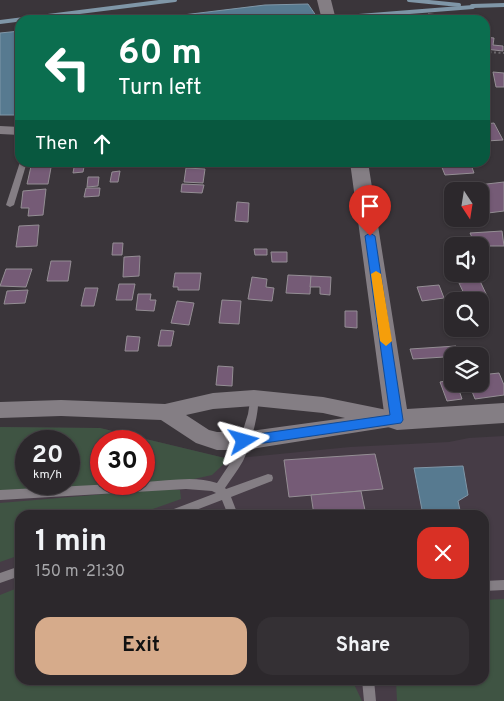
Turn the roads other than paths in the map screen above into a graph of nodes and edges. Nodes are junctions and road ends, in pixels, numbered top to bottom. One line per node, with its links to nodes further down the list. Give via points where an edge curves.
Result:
1 (324, 0): 2 (street)
2 (328, 15)
3 (0, 130): 4 (street)
4 (15, 131)
5 (22, 167): 7 (lane)
6 (360, 167): 12 (street)
7 (10, 204)
8 (254, 398): 10 (street, via 213,401); 12 (street, via 323,405); 13 (lane, via 253,414)
9 (0, 410): 10 (street, via 61,408)
10 (166, 412): 13 (street, via 203,437 217,441)
11 (504, 414): 12 (street)
12 (397, 420): 13 (street)
13 (244, 441): 15 (lane)
14 (268, 478): 15 (lane)
15 (223, 491): 16 (lane, via 186,484); 17 (lane); 18 (lane)
16 (0, 495)
17 (181, 510)
18 (231, 510)
19 (15, 573): 20 (lane)
20 (0, 578)
21 (504, 585): 22 (lane)
22 (489, 586)
23 (368, 685): 24 (lane)
24 (370, 701)

